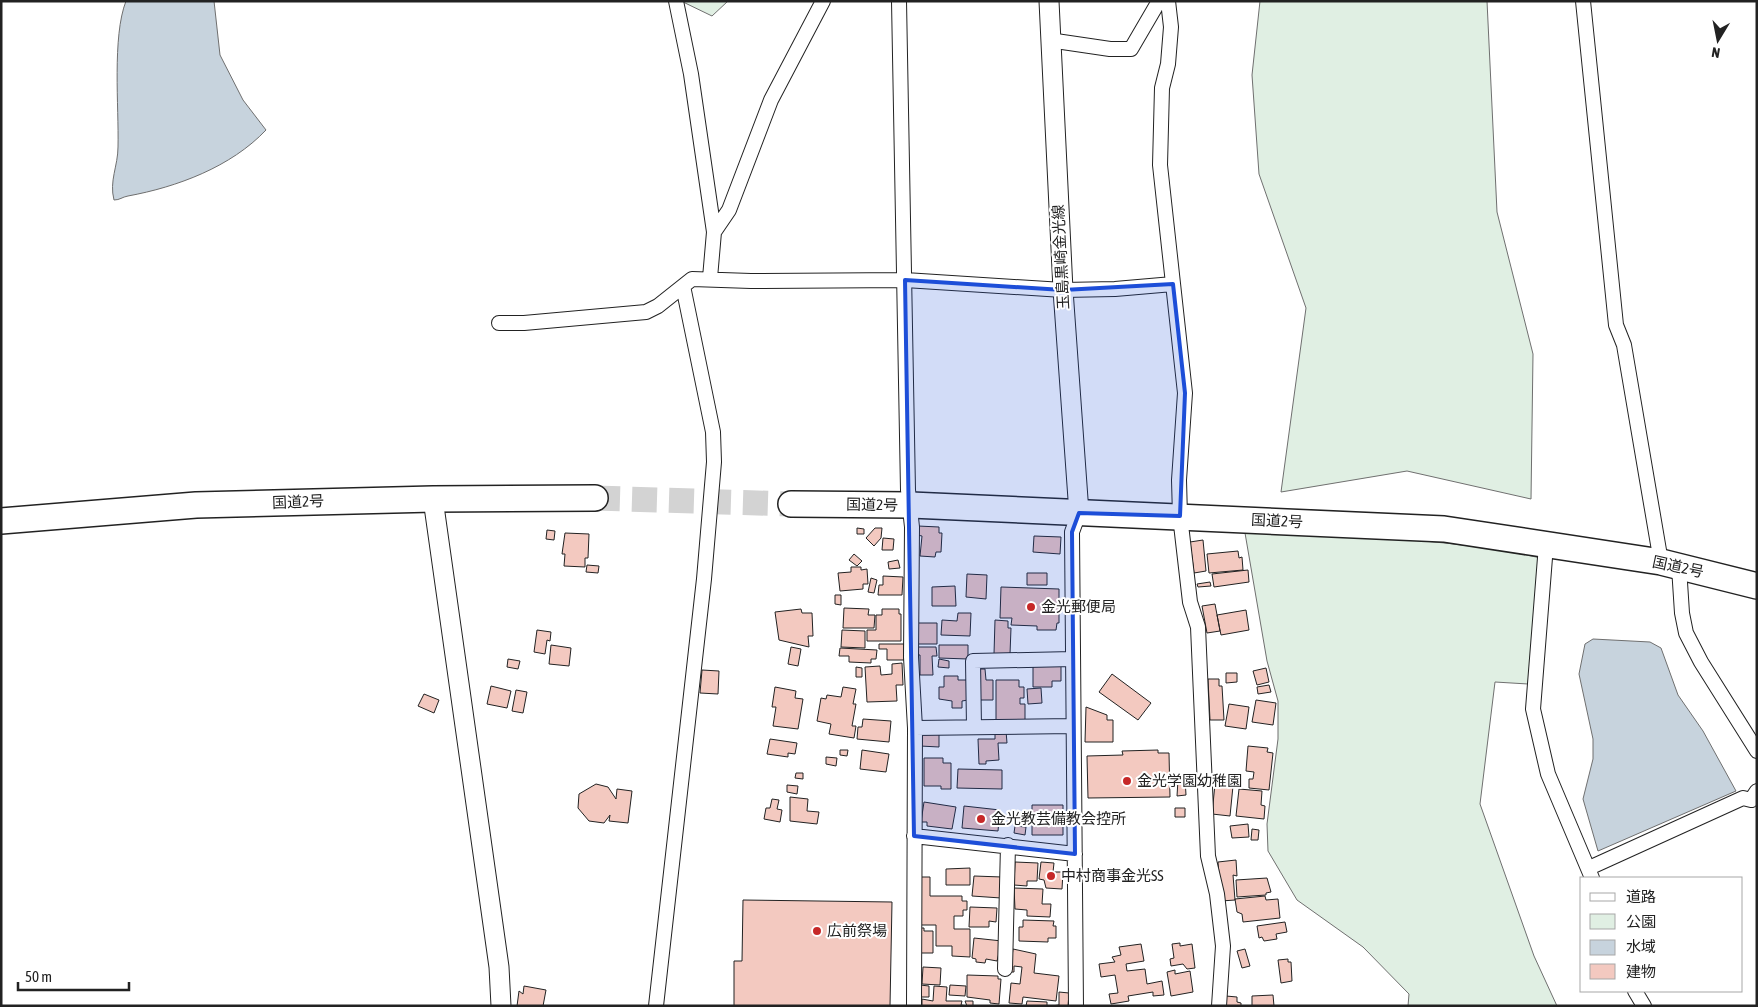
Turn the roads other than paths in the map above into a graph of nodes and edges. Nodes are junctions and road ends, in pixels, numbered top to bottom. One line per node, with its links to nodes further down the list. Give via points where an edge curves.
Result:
1 (676, 1): 9 (street, via 691,74)
2 (823, 1): 9 (street, via 771,100 729,210)
3 (899, 1): 11 (street)
4 (1049, 1): 8 (main road, 玉島黒崎金光線)
5 (1159, 1): 8 (street, via 1131,49)
6 (1168, 1): 12 (street, via 1171,27 1162,88 1160,165)
7 (1583, 1): 24 (street, via 1616,325 1624,345)
8 (1049, 40): 14 (main road, 玉島黒崎金光線)
9 (714, 232): 10 (street)
10 (710, 278): 11 (street, via 751,281); 13 (street, via 692,279)
11 (905, 280): 14 (street); 19 (street, via 908,490)
12 (1173, 284): 14 (street); 21 (street, via 1184,393 1178,480)
13 (683, 286): 15 (street, via 646,312); 39 (street, via 713,432 714,462)
14 (1063, 290): 20 (main road, 玉島黒崎金光線)
15 (499, 324)
16 (433, 498): 17 (highway, 国道2号); 22 (highway, 国道2号, via 196,505); 38 (main road, via 497,949)
17 (595, 498)
18 (791, 504): 19 (highway, 国道2号)
19 (911, 505): 20 (highway, 国道2号); 29 (street, via 911,658)
20 (1079, 513): 21 (highway, 国道2号); 26 (street, via 1072,532)
21 (1180, 516): 23 (highway, 国道2号, via 1444,529); 42 (street, via 1190,602 1198,627 1208,856 1223,946)
22 (1, 521)
23 (1546, 545): 24 (highway, 国道2号); 35 (street, via 1533,709 1548,774)
24 (1670, 565): 25 (highway, 国道2号); 30 (street, via 1686,633)
25 (1757, 586)
26 (1073, 659): 27 (street); 28 (street, via 973,661)
27 (1073, 726): 28 (street); 34 (street)
28 (974, 727): 29 (street)
29 (915, 728): 32 (street)
30 (1757, 751)
31 (1757, 791): 35 (street, via 1751,800 1743,798)
32 (914, 836): 33 (street); 40 (street)
33 (1008, 845): 34 (street); 36 (street)
34 (1074, 854): 41 (street)
35 (1591, 873)
36 (1005, 969)
37 (1636, 992): 43 (street)
38 (501, 1006)
39 (656, 1006)
40 (914, 1006)
41 (1076, 1006)
42 (1218, 1006)
43 (1644, 1006)

